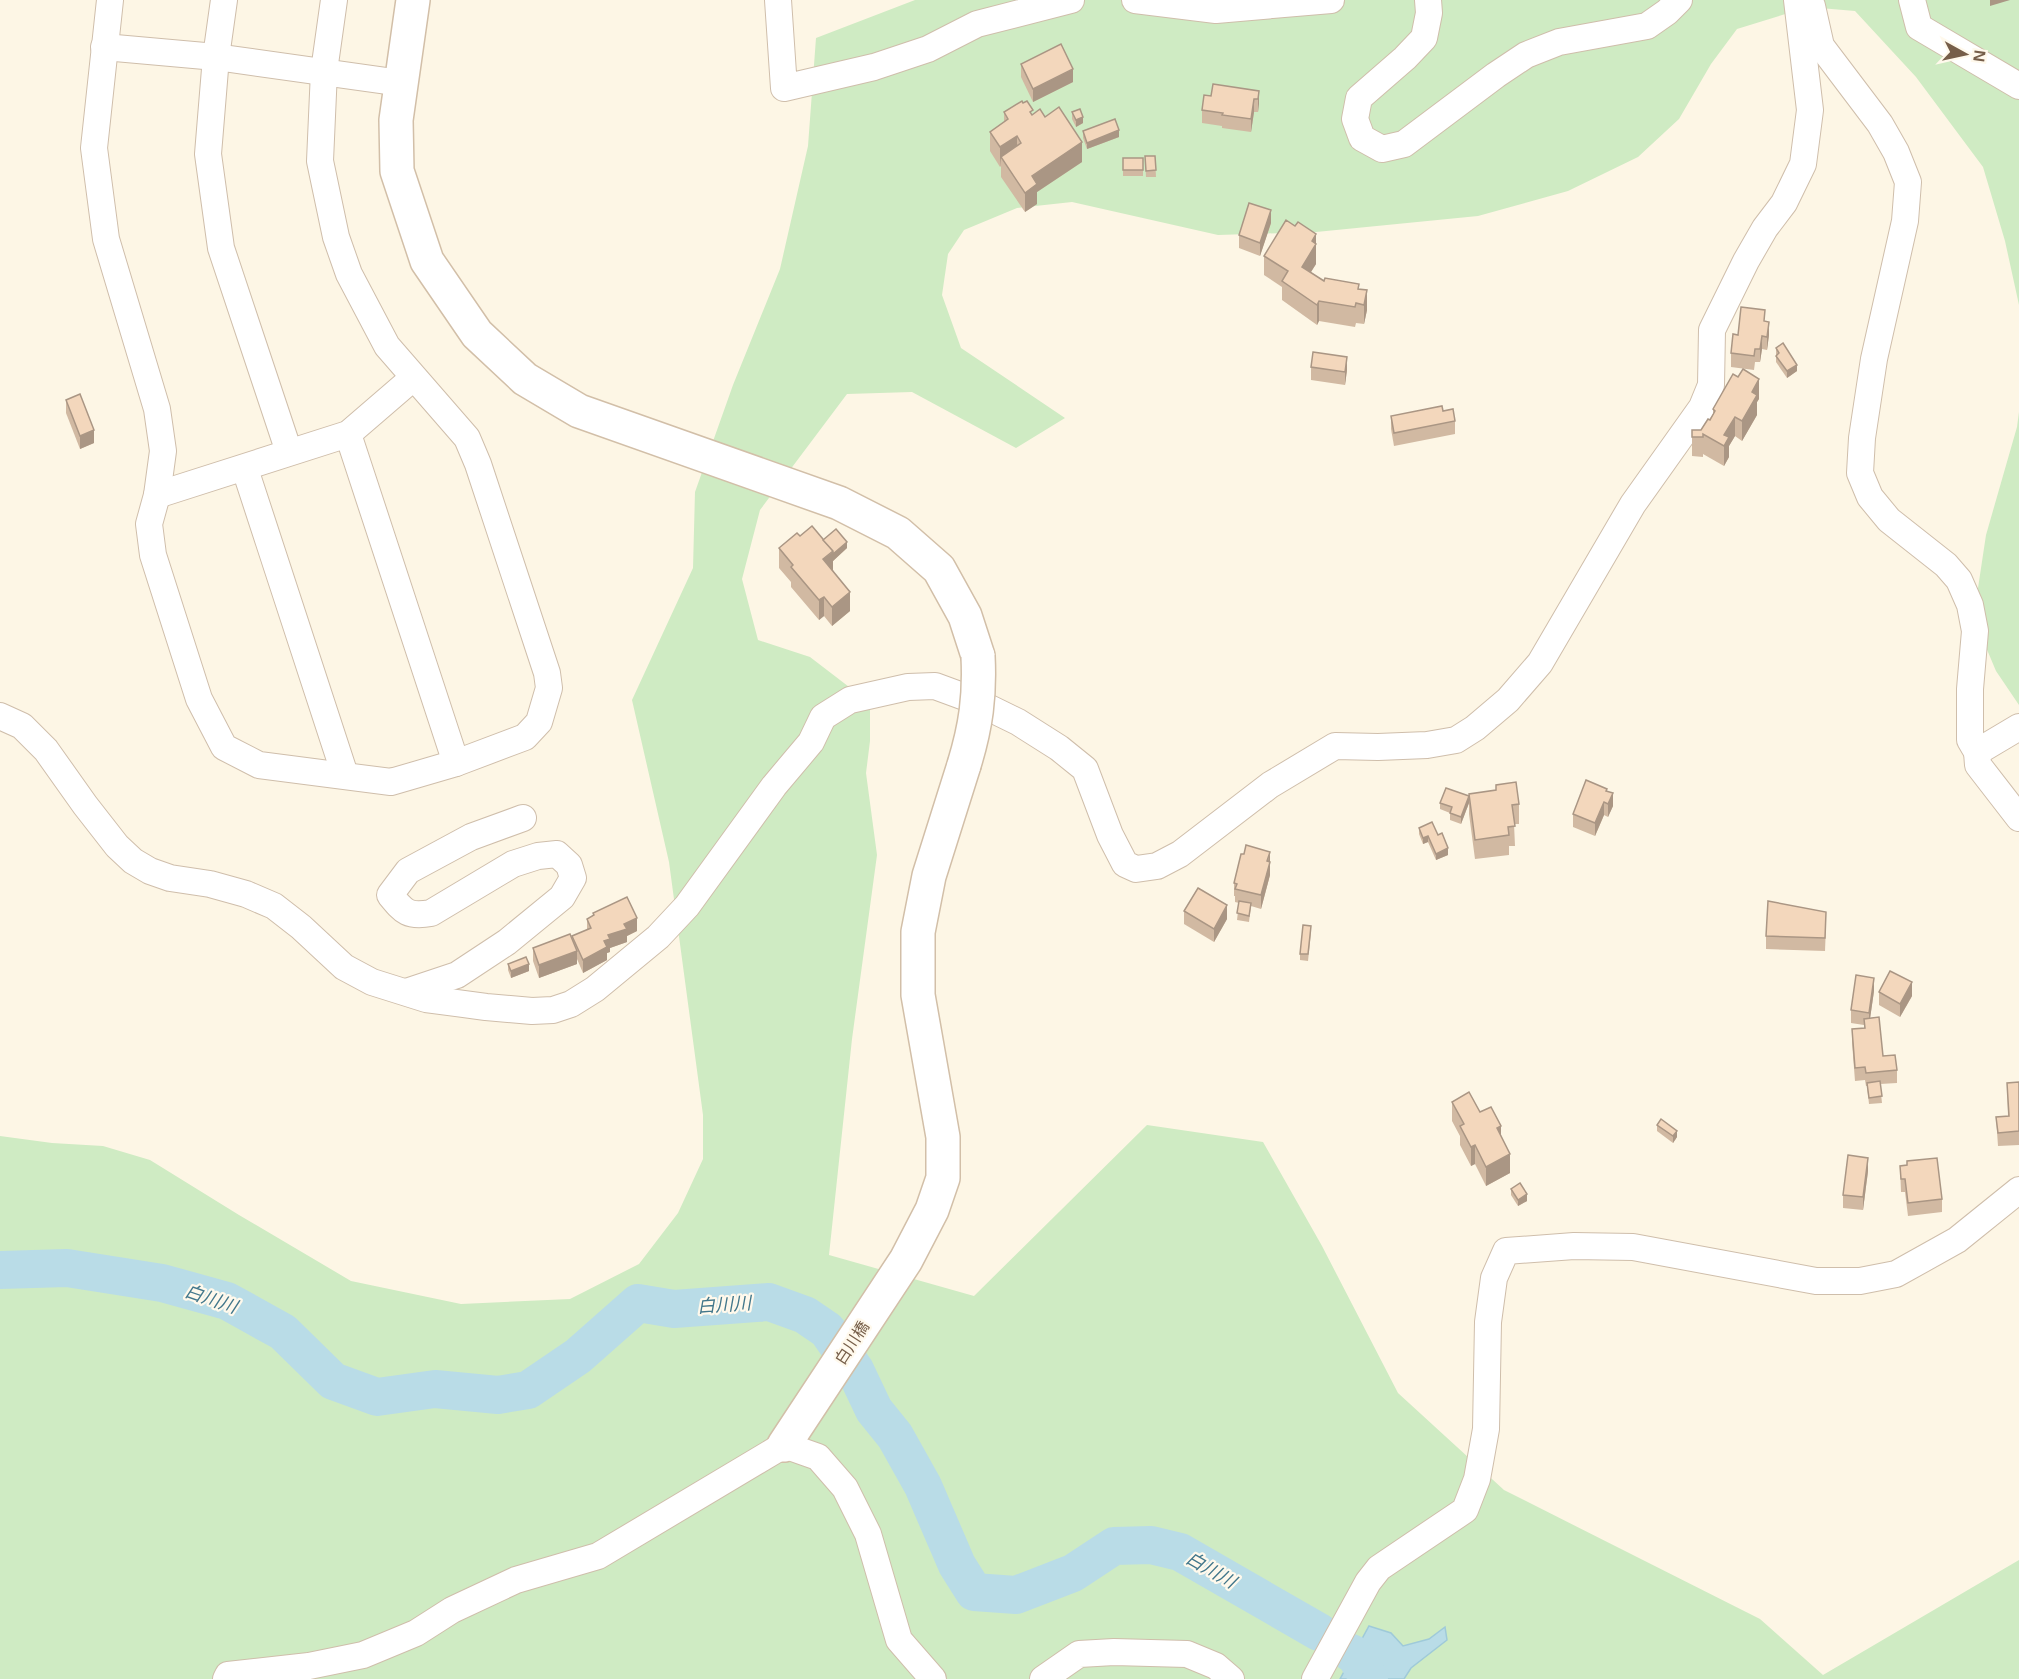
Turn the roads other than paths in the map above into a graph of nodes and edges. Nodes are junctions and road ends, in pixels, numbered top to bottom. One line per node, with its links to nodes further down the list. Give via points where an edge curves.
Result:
1 (110, 0): 15 (street)
2 (224, 0): 16 (street)
3 (334, 0): 17 (street)
4 (413, 0): 18 (street, 白川橋)
5 (778, 0): 6 (street, via 784,88 874,67 928,49 977,24)
6 (1071, 0)
7 (1135, 0): 14 (street)
8 (1331, 0): 14 (street)
9 (1428, 0): 10 (street, via 1424,38 1359,98 1355,119 1362,138 1382,149 1404,144 1526,55 1559,42 1647,26)
10 (1679, 0)
11 (1797, 0): 32 (street, via 1810,110 1803,164 1784,203 1746,261 1712,330 1710,385 1701,407 1633,504 1539,663 1508,700 1475,728 1456,740 1427,745 1335,746 1270,785 1180,854 1157,866 1136,869 1125,864 1110,835 1085,769 1059,747 1018,722 935,686 908,687 850,700 823,717 811,742 687,906 658,937 595,989 571,1004 532,1011 426,999)
12 (1810, 0): 27 (street, via 1821,46 1880,124 1908,182 1905,221 1874,359 1860,473 1870,497 1889,520 1959,580 1975,631 1970,740)
13 (1912, 0): 19 (street, via 1919,27)
14 (1215, 5)
15 (104, 47): 16 (street); 24 (street, via 94,148 106,239 157,409 164,451)
16 (216, 57): 17 (street); 22 (street, via 208,154 222,248)
17 (324, 71): 18 (street); 20 (street, via 320,161 336,237 366,310 387,346)
18 (400, 83): 34 (street, 白川橋, bridge, via 397,171 427,261 477,334 525,379 579,411 828,499 898,533 939,568 965,616 978,656 977,718 929,876 918,932 918,995 943,1137 943,1178 932,1210 906,1260)
19 (2019, 86)
20 (413, 378): 21 (street); 28 (street, via 450,417 471,447 549,688 539,722 525,736)
21 (348, 434): 22 (street); 28 (street)
22 (289, 452): 23 (street)
23 (245, 469): 24 (street); 29 (street)
24 (157, 495): 29 (street, via 148,525 153,555 199,699 224,747 259,765)
25 (0, 716): 32 (street, via 22,726 46,750 85,806 133,861 170,878 210,884 274,906 344,967 372,982)
26 (2019, 727): 27 (street)
27 (1977, 752): 31 (street, via 1978,765)
28 (456, 763): 29 (street, via 392,782)
29 (345, 775)
30 (523, 818): 32 (street, via 471,837 408,871 390,895 415,916 431,913 513,864 557,854 569,865 573,878 562,897 507,942 457,975)
31 (2019, 818)
32 (405, 992)
33 (2019, 1190): 39 (street, via 1957,1240 1896,1274 1860,1281 1816,1281 1633,1247 1506,1251 1494,1278 1488,1322 1486,1429 1478,1479 1465,1510 1379,1568)
34 (791, 1435): 35 (street, via 598,1556 516,1580 452,1610 416,1633 363,1655 228,1675); 36 (street, via 818,1457 844,1488 868,1534 899,1640)
35 (226, 1679)
36 (933, 1679)
37 (1043, 1679): 38 (street, via 1079,1654 1114,1652 1187,1654 1216,1666)
38 (1231, 1679)
39 (1315, 1679)

